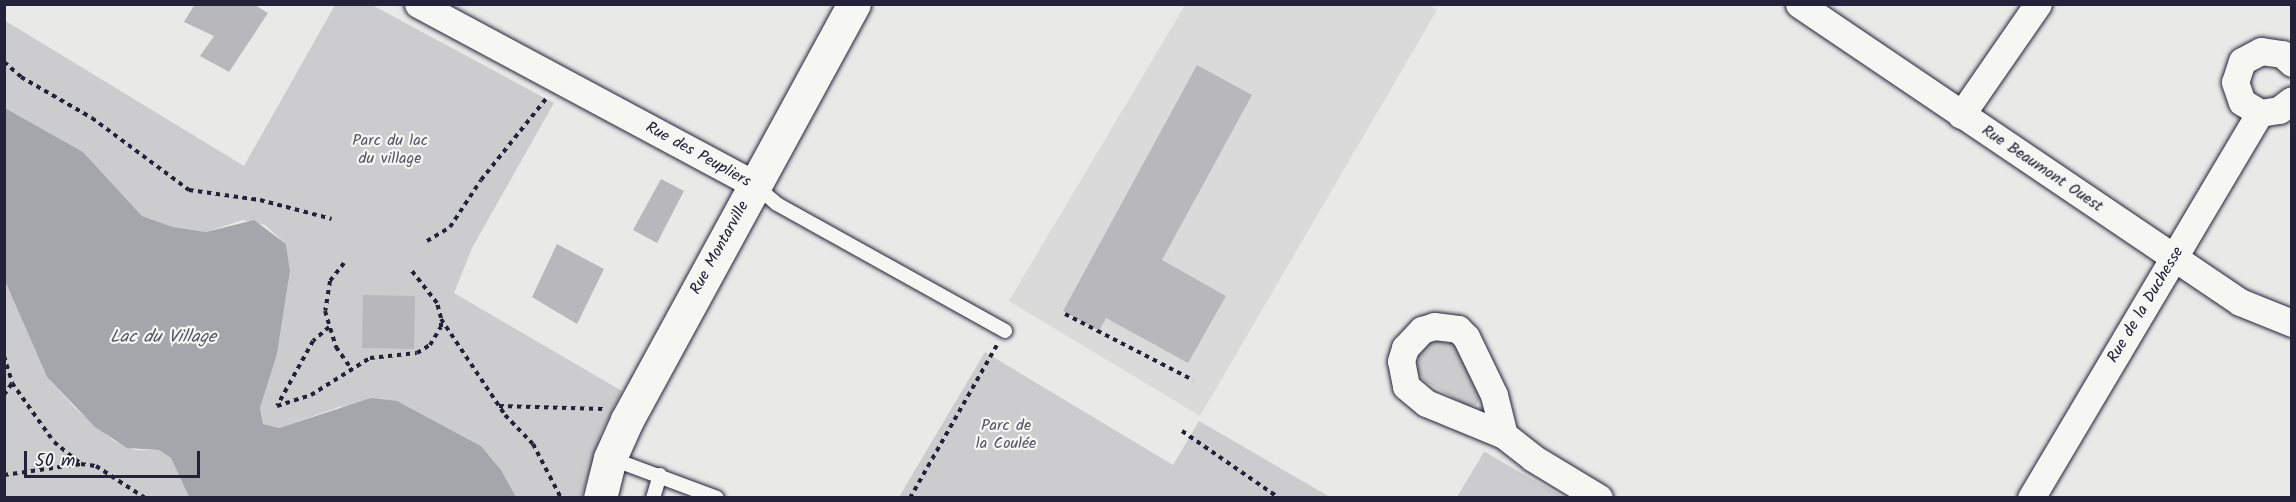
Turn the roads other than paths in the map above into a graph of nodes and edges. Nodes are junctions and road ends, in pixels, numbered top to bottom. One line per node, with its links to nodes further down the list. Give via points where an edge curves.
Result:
1 (418, 4): 9 (street, Rue des Peupliers)
2 (854, 4): 9 (street, Rue Montarville)
3 (1799, 4): 8 (street, Rue Beaumont Ouest)
4 (2038, 4): 8 (street)
5 (2292, 63): 7 (street, via 2271,51 2251,55 2242,62 2237,71 2237,92 2250,109)
6 (2292, 100): 7 (street, via 2279,110)
7 (2260, 112): 10 (street, Rue de la Duchesse)
8 (1961, 115): 10 (street, Rue Beaumont Ouest)
9 (755, 185): 12 (lane, Rue des Peupliers, via 777,204); 14 (street, Rue Montarville)
10 (2175, 257): 11 (street, Rue Beaumont Ouest, via 2240,302); 20 (street, Rue de la Duchesse)
11 (2292, 323)
12 (1005, 331)
13 (1504, 435): 19 (street, via 1533,459)
14 (610, 458): 15 (lane); 16 (street, Rue Montarville)
15 (660, 475): 17 (lane); 18 (lane)
16 (600, 498)
17 (653, 498)
18 (717, 498)
19 (1599, 498)
20 (2031, 498)

